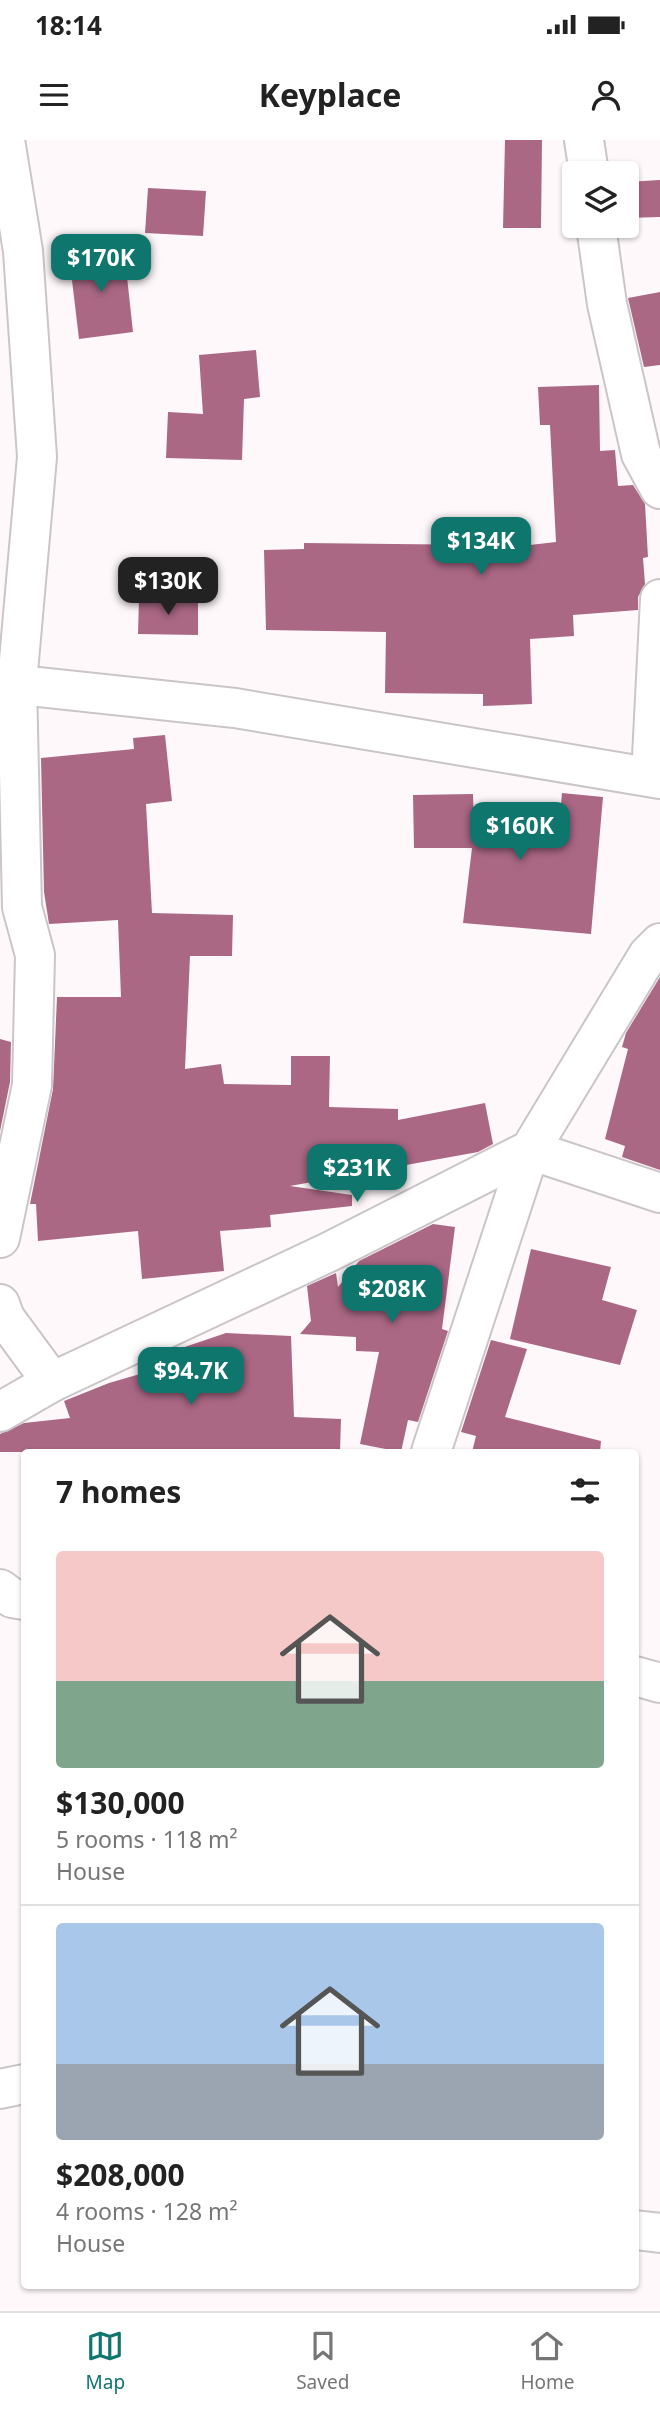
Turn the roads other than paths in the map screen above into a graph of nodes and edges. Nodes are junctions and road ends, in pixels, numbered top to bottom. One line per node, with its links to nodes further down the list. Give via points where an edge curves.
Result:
1 (5, 140): 7 (street, via 23,251 37,457)
2 (584, 140): 3 (street)
3 (587, 161)
4 (598, 238): 5 (street, via 607,304 641,454)
5 (660, 489)
6 (660, 599): 8 (street)
7 (9, 683): 8 (street, via 235,708); 12 (street, via 22,907 36,955 32,1084)
8 (655, 778)
9 (660, 943): 10 (street, via 648,955)
10 (530, 1150): 11 (street); 14 (street, via 329,1252); 16 (street)
11 (660, 1193)
12 (0, 1238)
13 (0, 1304): 14 (street, via 5,1318)
14 (52, 1382): 15 (street)
15 (0, 1412)
16 (432, 1449)
17 (0, 1589): 18 (street)
18 (21, 1600)
19 (639, 1677): 20 (street)
20 (660, 1683)
21 (21, 2085): 22 (street)
22 (0, 2089)
23 (639, 2230): 24 (street)
24 (660, 2233)

